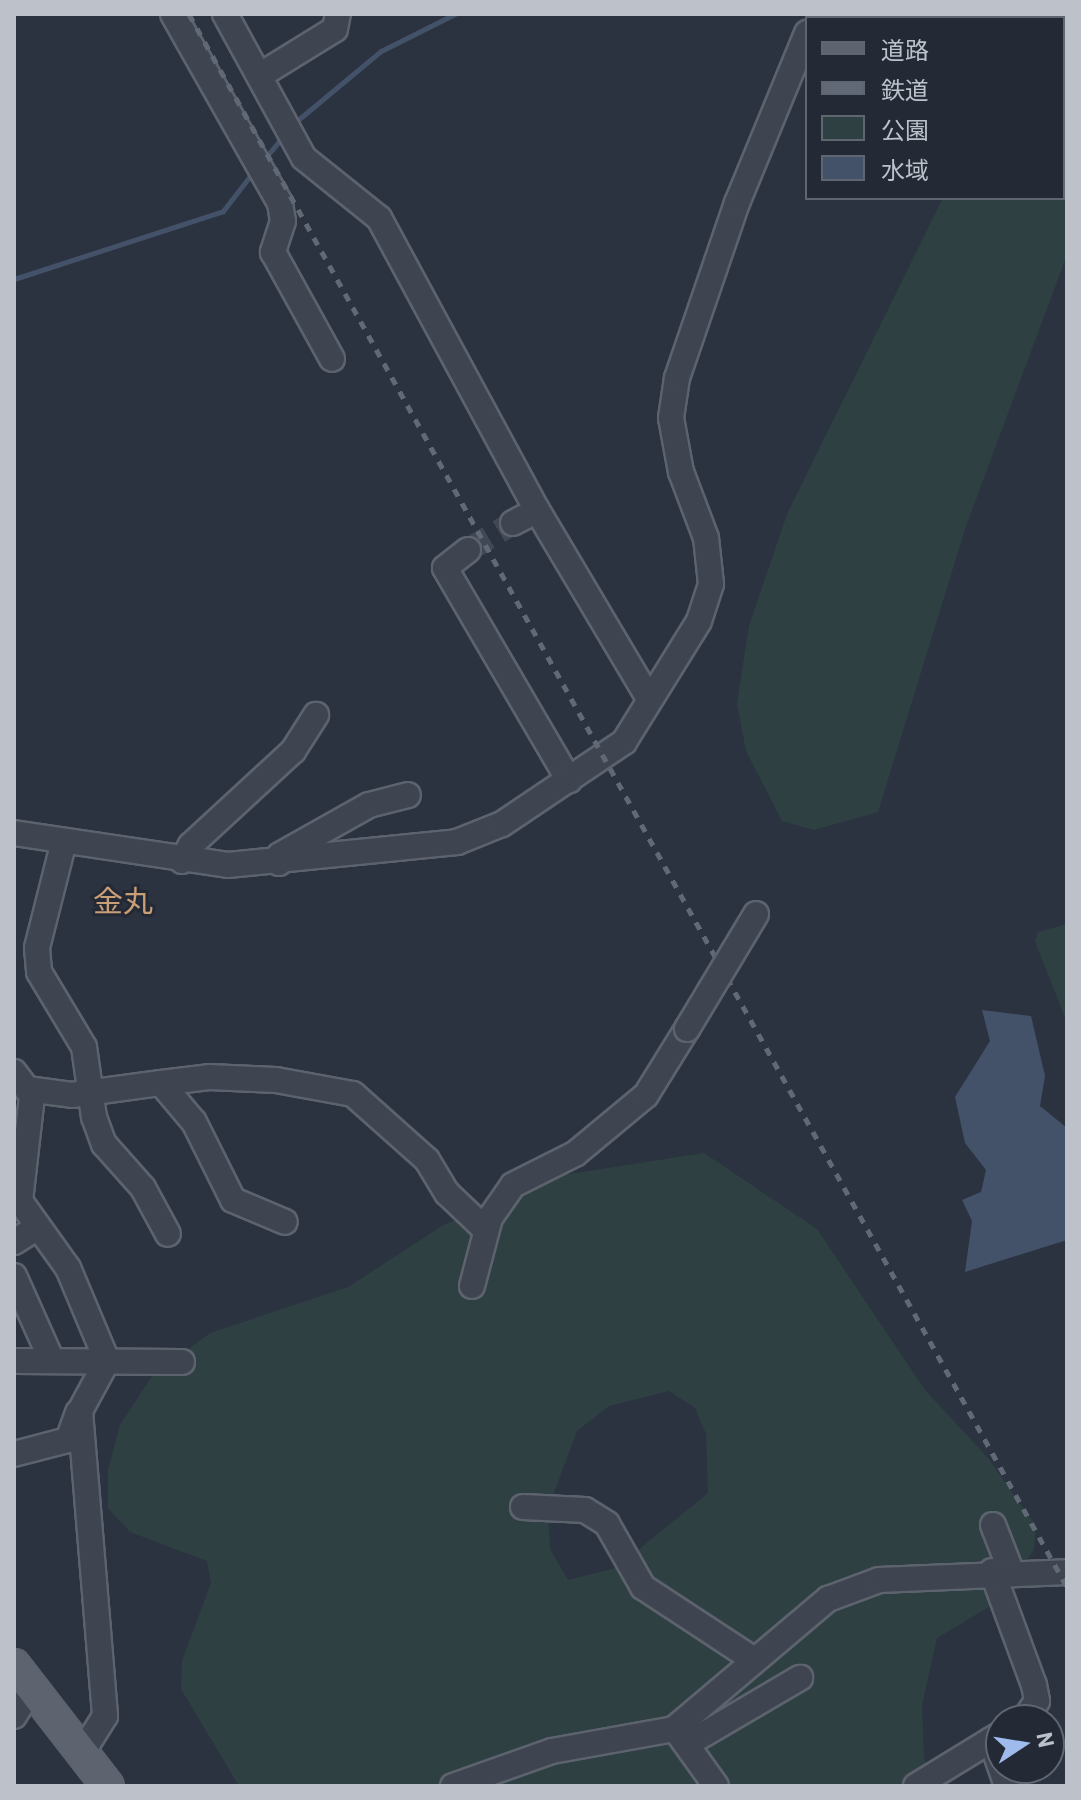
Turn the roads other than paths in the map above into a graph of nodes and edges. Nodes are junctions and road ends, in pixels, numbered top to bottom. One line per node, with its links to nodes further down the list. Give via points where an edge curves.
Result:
1 (173, 14): 6 (street, via 280,203 283,221 273,252)
2 (225, 14): 5 (street)
3 (338, 14): 5 (street, via 335,29)
4 (805, 38): 10 (street, via 737,203 677,378 671,418 681,472 706,538 711,584 699,621)
5 (259, 76): 7 (street, via 304,158 379,218)
6 (332, 359)
7 (537, 510): 8 (street); 10 (street)
8 (513, 523)
9 (468, 550): 12 (street, via 445,568)
10 (649, 699): 12 (street, via 624,742)
11 (316, 715): 16 (street, via 293,751 191,845)
12 (569, 780): 17 (street, via 502,824 457,842)
13 (408, 795): 17 (street, via 369,805 280,855)
14 (14, 833): 15 (street)
15 (64, 841): 16 (street); 21 (street, via 37,948 39,972 84,1047)
16 (182, 861): 17 (street)
17 (279, 864)
18 (756, 914): 24 (street, bridge, via 646,1095 575,1154 513,1185)
19 (20, 1081): 21 (street); 23 (street, via 32,1096 20,1201)
20 (161, 1083): 21 (street); 22 (street, via 194,1122 233,1200); 24 (street, via 209,1077 276,1080 353,1094 427,1160 447,1193)
21 (92, 1092): 25 (street, via 104,1144 143,1188)
22 (285, 1222)
23 (38, 1227): 26 (street); 31 (street, via 68,1268)
24 (486, 1230): 28 (street)
25 (168, 1234)
26 (14, 1242)
27 (14, 1276): 30 (street)
28 (472, 1286)
29 (14, 1361): 30 (street)
30 (52, 1361): 31 (street)
31 (107, 1361): 32 (street); 33 (street)
32 (182, 1362)
33 (80, 1411): 34 (street, via 68,1440); 46 (street, via 105,1716)
34 (14, 1454)
35 (523, 1507): 39 (street, via 585,1510 607,1524 643,1587)
36 (993, 1525): 37 (street)
37 (1002, 1571): 38 (street); 39 (street, via 879,1580 828,1599); 42 (street)
38 (1067, 1572)
39 (754, 1660): 44 (street)
40 (23, 1676): 43 (street); 46 (main road)
41 (800, 1678): 44 (street)
42 (1035, 1704)
43 (14, 1716)
44 (682, 1736): 48 (street, via 552,1751); 49 (street)
45 (985, 1744): 50 (street)
46 (84, 1750): 47 (main road)
47 (108, 1786)
48 (453, 1786)
49 (716, 1786)
50 (916, 1786)

